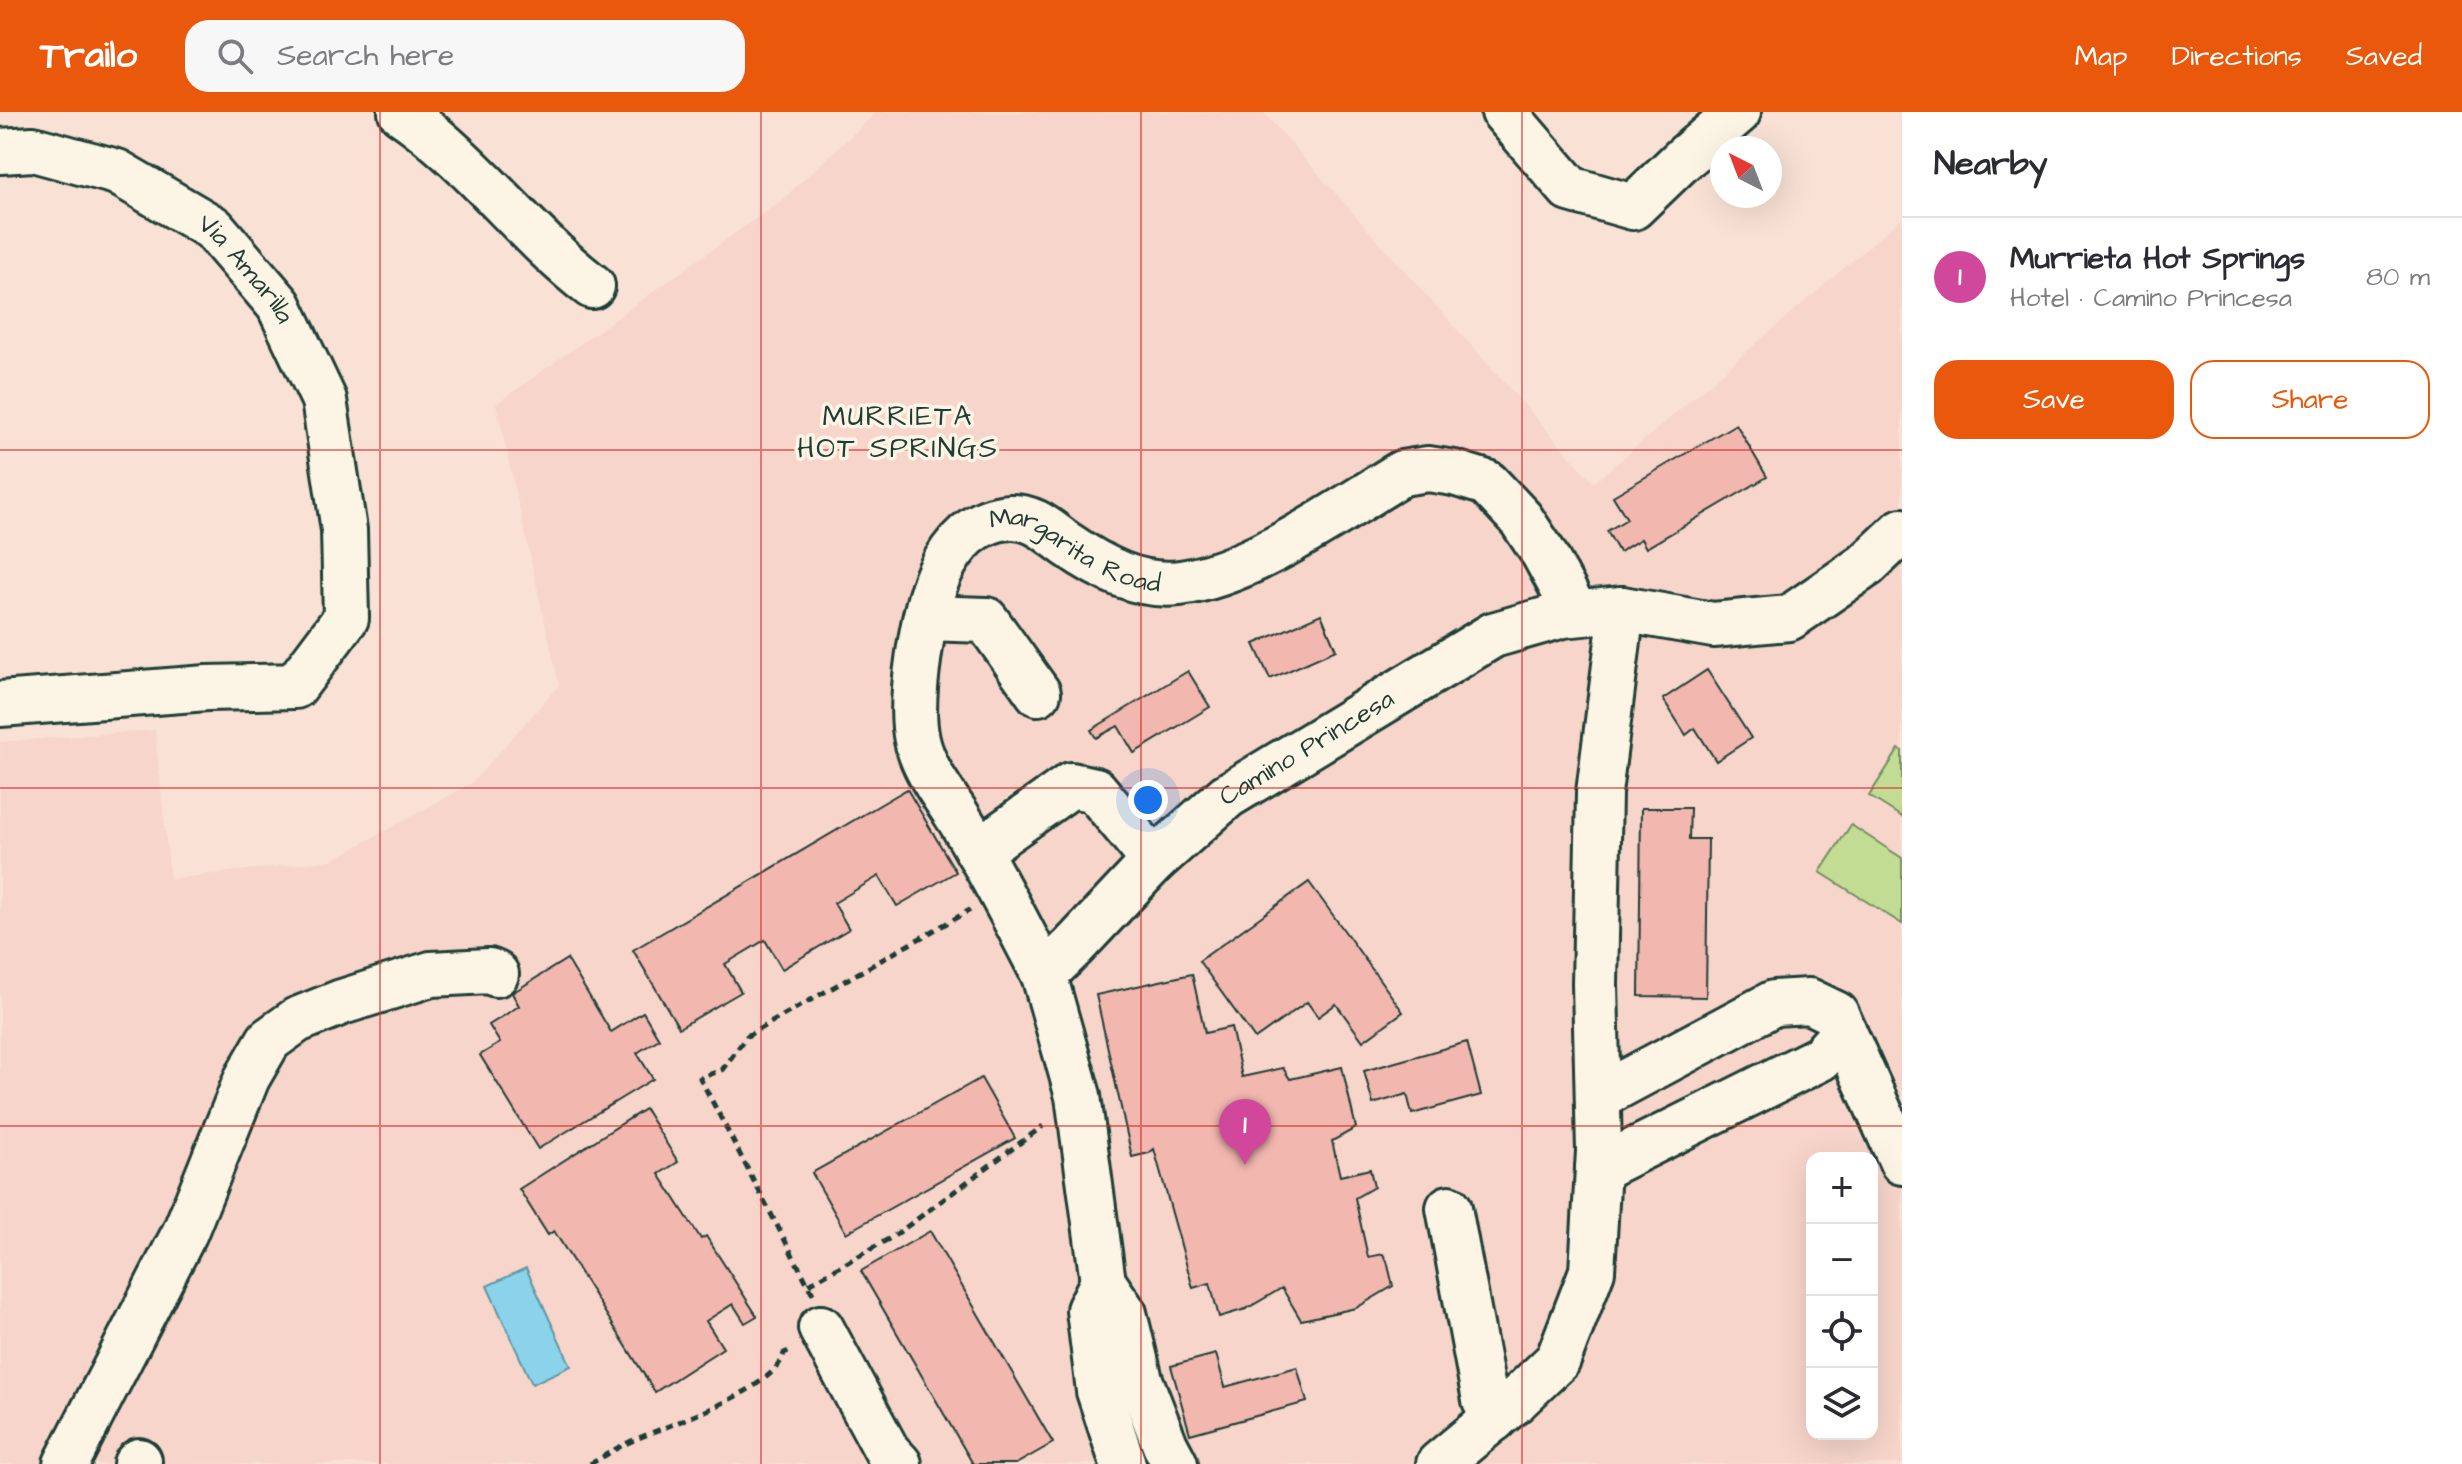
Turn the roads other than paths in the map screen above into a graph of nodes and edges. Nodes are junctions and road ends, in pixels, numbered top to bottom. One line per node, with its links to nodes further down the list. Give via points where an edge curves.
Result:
1 (401, 112): 5 (street, via 435,135)
2 (1504, 112): 3 (street, via 1570,189 1633,207)
3 (1738, 112)
4 (0, 151): 11 (street, Via Amarilla, via 33,149 117,172 213,228 279,305 324,400 344,530 346,618 295,686)
5 (592, 286)
6 (1902, 531): 7 (street, Camino Princesa, via 1866,565 1789,618 1713,625)
7 (1622, 609): 8 (street, Camino Princesa); 17 (street, via 1599,793)
8 (1576, 613): 9 (street, Margarita Road, via 1521,519 1487,483 1428,469 1402,473 1242,566 1181,583 1148,583 1113,572 1034,520 989,519 946,558); 13 (street, Camino Princesa, via 1493,635 1227,796)
9 (926, 618): 10 (street, via 986,620); 12 (street, Margarita Road, via 912,704 917,742 929,772)
10 (1038, 693)
11 (0, 704)
12 (978, 851): 13 (street, via 1071,785 1095,790); 15 (street, Margarita Road)
13 (1154, 861): 15 (street, Camino Princesa)
14 (496, 974): 25 (street, via 431,974 297,1020 269,1040 247,1078 165,1274)
15 (1044, 975): 21 (street, via 1078,1096)
16 (1844, 1032): 17 (street, via 1836,1014 1809,1001 1774,1003); 18 (street); 19 (street, via 1821,1058)
17 (1598, 1097): 19 (street)
18 (1902, 1162)
19 (1598, 1169): 23 (street, via 1592,1271 1558,1360)
20 (1449, 1208): 23 (street, via 1485,1400)
21 (1103, 1282): 24 (street, via 1124,1313 1140,1380); 27 (street, via 1089,1310 1099,1391)
22 (821, 1328): 26 (street)
23 (1494, 1419): 28 (street)
24 (1170, 1454): 27 (street)
25 (66, 1464)
26 (899, 1464)
27 (1124, 1464)
28 (1439, 1464)

